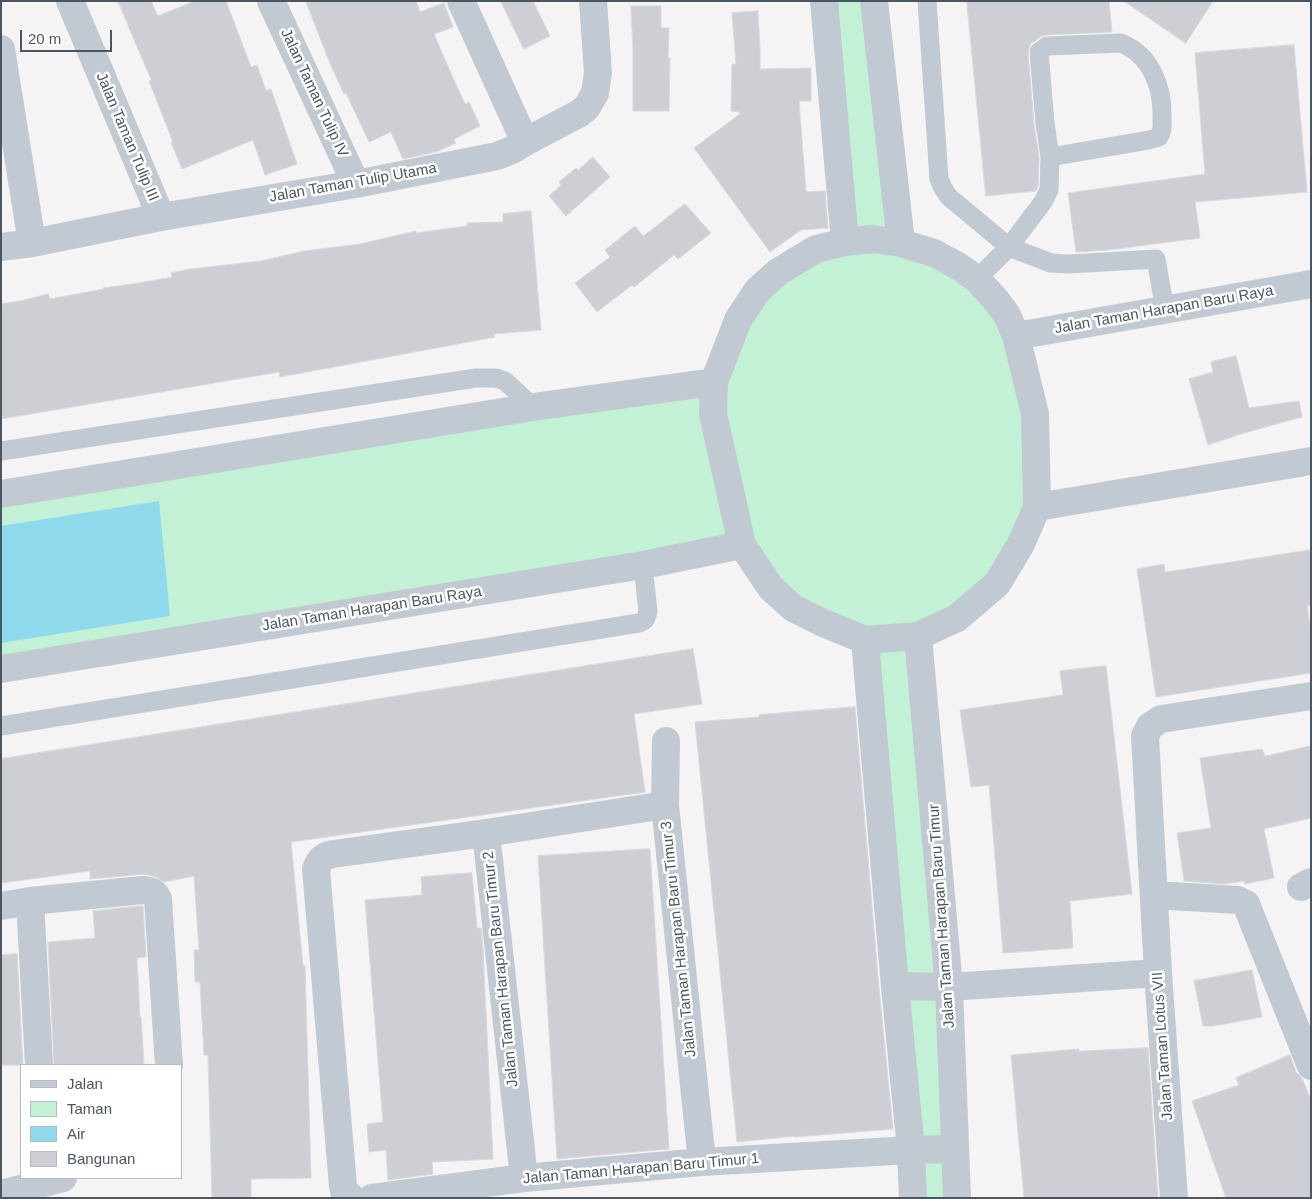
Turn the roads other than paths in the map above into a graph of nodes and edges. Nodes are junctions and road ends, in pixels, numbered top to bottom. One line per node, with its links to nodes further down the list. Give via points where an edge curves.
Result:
1 (70, 1): 12 (street, Jalan Taman Tulip III)
2 (271, 1): 11 (street, Jalan Taman Tulip IV)
3 (461, 1): 9 (street)
4 (592, 1): 9 (street, Jalan Taman Tulip Utama, via 598,73 595,93 580,113)
5 (824, 1): 13 (street)
6 (874, 1): 15 (street)
7 (927, 1): 17 (lane, via 938,179 949,196)
8 (1, 49): 14 (street)
9 (525, 142): 11 (street, Jalan Taman Tulip Utama, via 497,156)
10 (1050, 157): 10 (lane, via 1040,50 1047,46 1121,43 1144,59 1159,84 1162,110 1159,137); 17 (lane, via 1049,190)
11 (356, 184): 12 (street, Jalan Taman Tulip Utama)
12 (161, 217): 14 (street, Jalan Taman Tulip Utama)
13 (845, 242): 15 (street, via 873,239); 22 (street, via 816,249 778,272 757,291 738,320)
14 (32, 243): 16 (street, Jalan Taman Tulip Utama)
15 (901, 243): 18 (street, via 934,253)
16 (1, 247)
17 (1009, 247): 18 (lane); 20 (lane, via 1051,262 1069,264 1156,259)
18 (977, 279): 21 (street, via 1007,314)
19 (1311, 284): 20 (street, Jalan Taman Harapan Baru Raya)
20 (1165, 310): 21 (street, Jalan Taman Harapan Baru Raya)
21 (1016, 336): 27 (street, via 1035,414)
22 (714, 382): 23 (street); 28 (street, via 713,414)
23 (534, 407): 24 (lane, via 505,382 496,378 476,378); 26 (street)
24 (1, 451)
25 (1311, 461): 27 (street)
26 (1, 494)
27 (1037, 507): 30 (street, via 1021,544 996,584 957,618)
28 (742, 545): 29 (street, Jalan Taman Harapan Baru Raya); 31 (street, via 771,588 793,608)
29 (643, 565): 32 (street, Jalan Taman Harapan Baru Raya); 34 (lane, via 648,612 645,620 639,623)
30 (918, 636): 31 (street); 43 (street, Jalan Taman Harapan Baru Timur)
31 (865, 640): 42 (street)
32 (1, 669)
33 (1311, 696): 38 (street, Jalan Taman Lotus VII, via 1161,720 1150,726 1145,736)
34 (1, 726)
35 (666, 741): 36 (street)
36 (665, 805): 37 (street, Jalan Taman Harapan Baru Timur 3); 49 (street, Jalan Taman Harapan Baru Timur 3)
37 (486, 833): 50 (street, Jalan Taman Harapan Baru Timur 2); 53 (street, Jalan Taman Harapan Baru Timur 2, via 333,854 324,856 316,869 343,1186)
38 (1154, 895): 41 (street, Jalan Taman Lotus VII); 46 (street, via 1238,900 1246,904)
39 (30, 901): 40 (street); 44 (street); 45 (street, via 143,890 156,894)
40 (1, 906)
41 (1158, 973): 43 (street); 57 (street, Jalan Taman Lotus VII)
42 (895, 986): 43 (street); 47 (street)
43 (949, 987): 48 (street, Jalan Taman Harapan Baru Timur)
44 (39, 1064)
45 (169, 1064)
46 (1311, 1066)
47 (911, 1150): 48 (street, Jalan Taman Harapan Baru Timur 1); 49 (street, Jalan Taman Harapan Baru Timur 1); 55 (street)
48 (955, 1150): 56 (street, Jalan Taman Harapan Baru Timur)
49 (702, 1162): 50 (street, Jalan Taman Harapan Baru Timur 1)
50 (524, 1178): 54 (street, Jalan Taman Harapan Baru Timur 1)
51 (51, 1179): 52 (street)
52 (1, 1194)
53 (352, 1198)
54 (372, 1198)
55 (913, 1198)
56 (957, 1198)
57 (1174, 1198)

